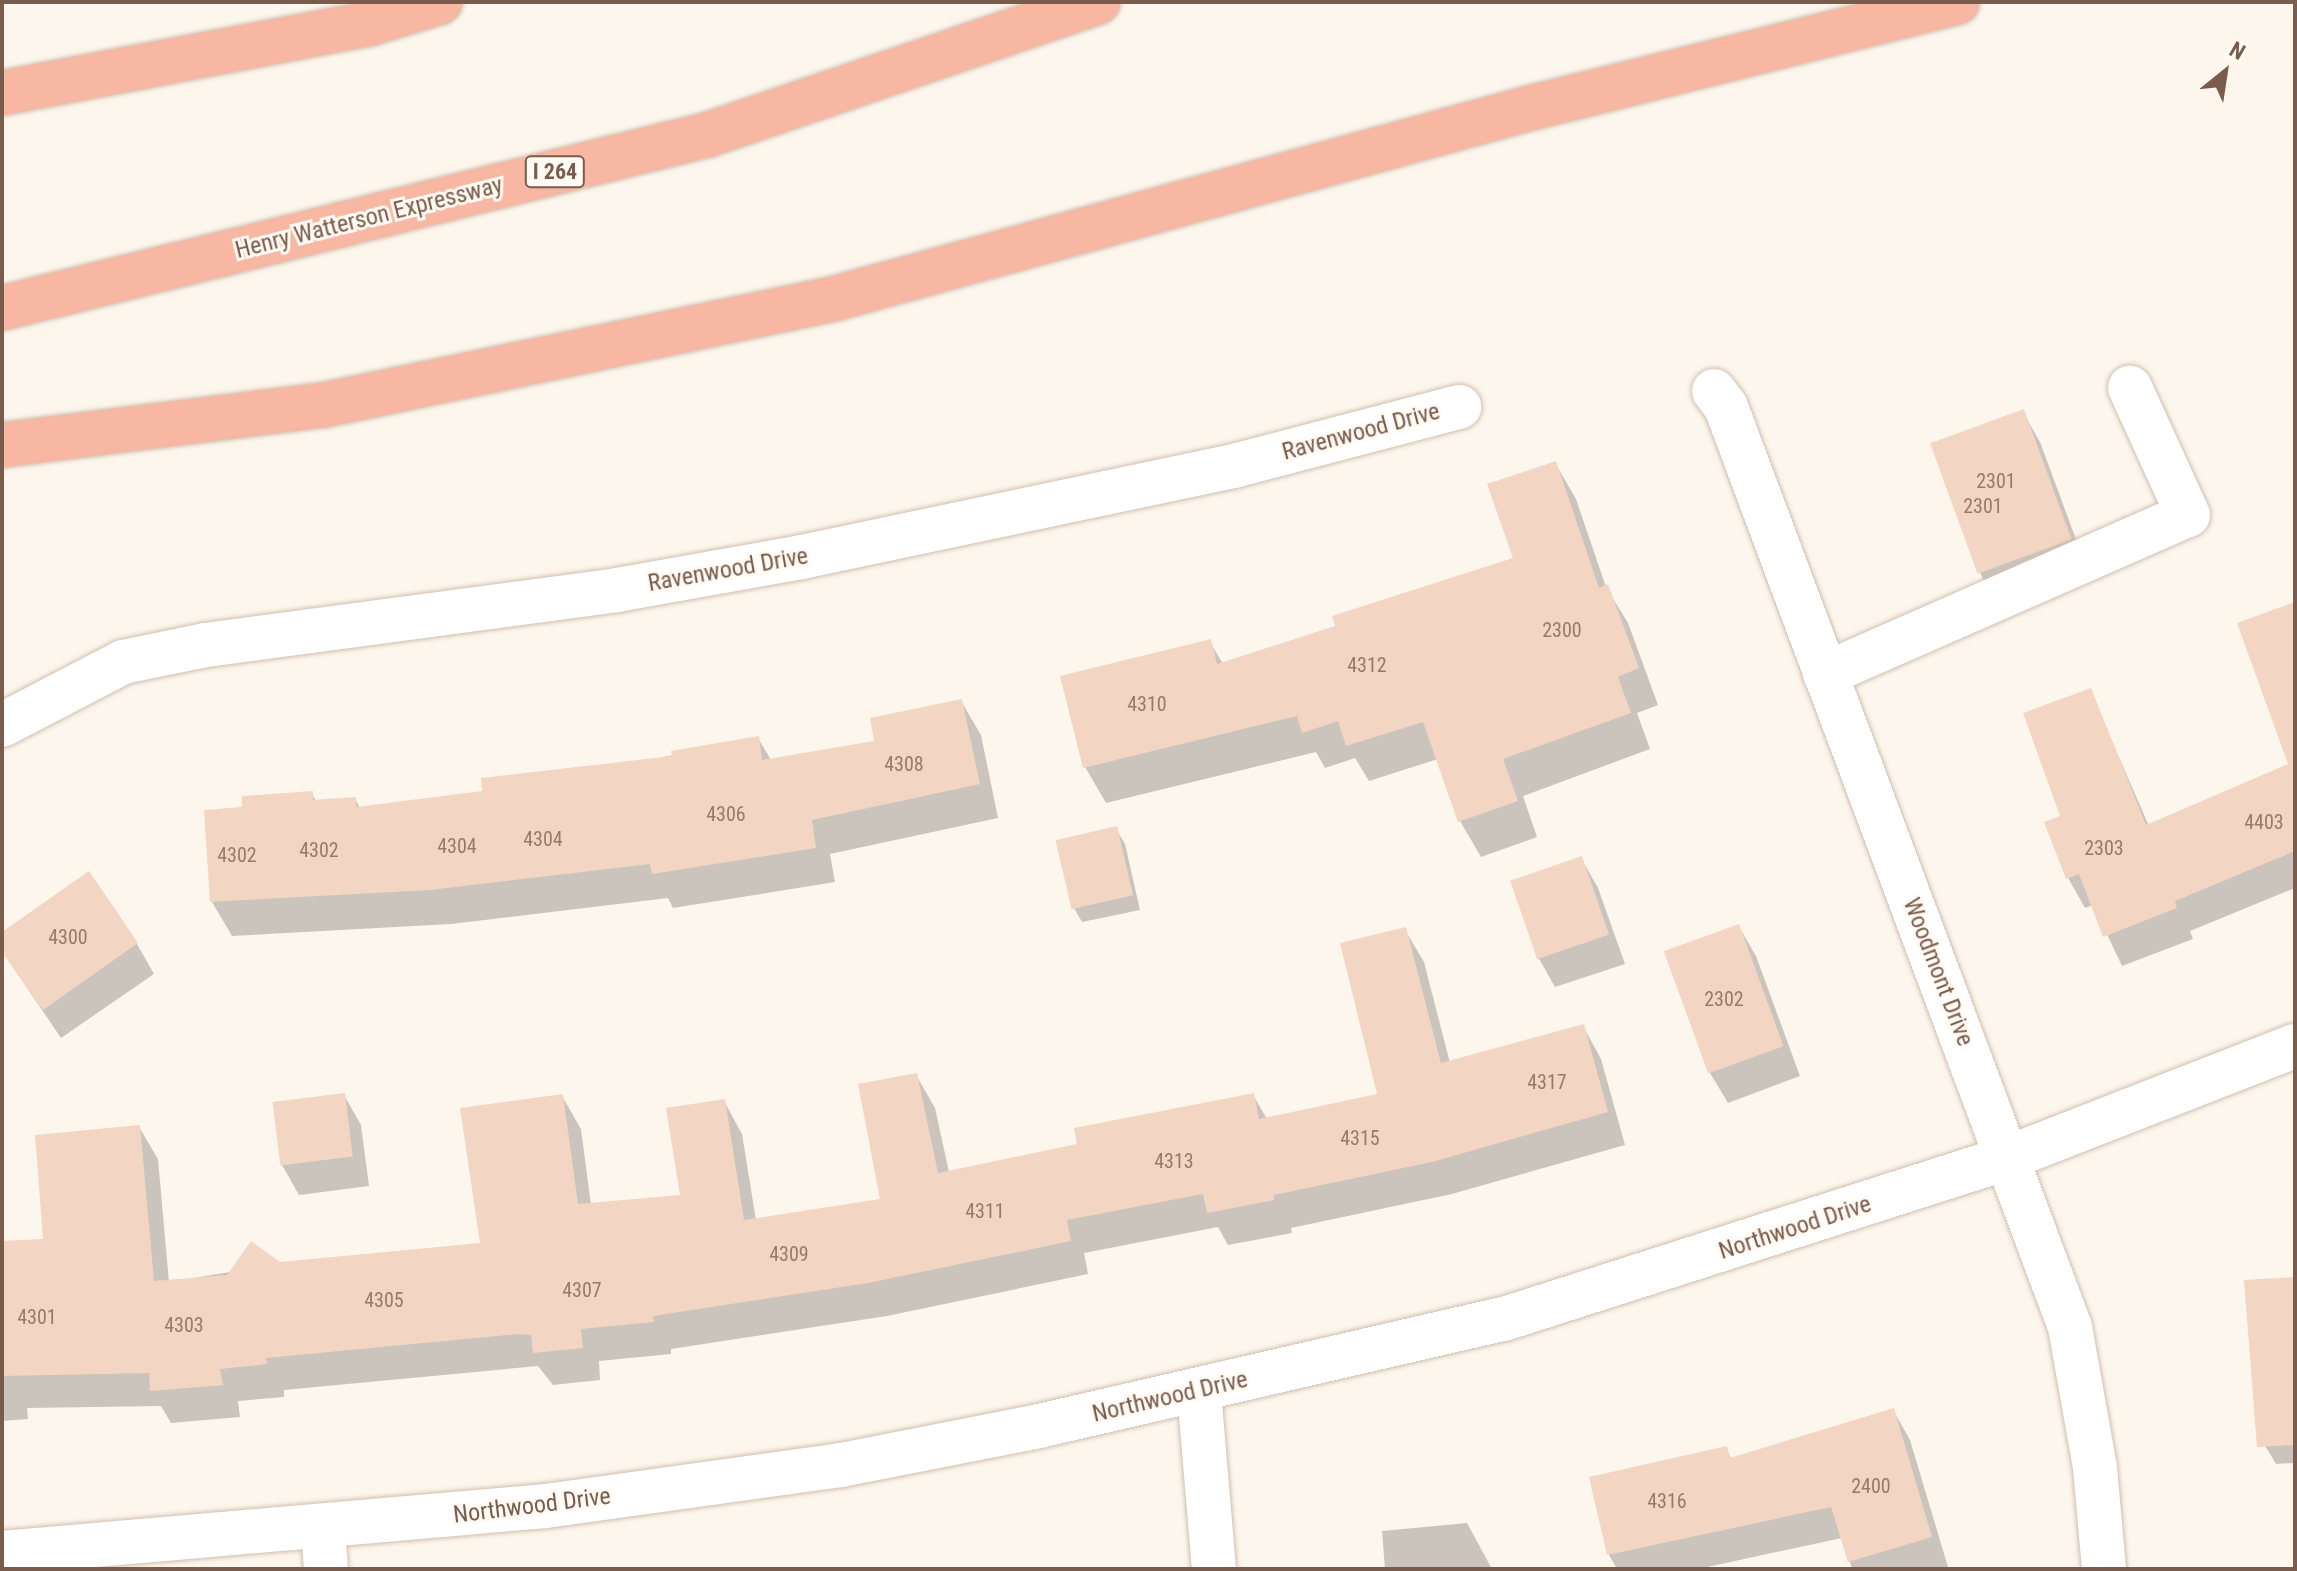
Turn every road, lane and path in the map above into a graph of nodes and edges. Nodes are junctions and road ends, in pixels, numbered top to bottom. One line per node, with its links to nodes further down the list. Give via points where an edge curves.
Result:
1 (440, 2): 4 (highway, via 371,23)
2 (1098, 2): 5 (highway, Henry Watterson Expressway / I 264, via 707,135)
3 (1957, 2): 9 (highway, via 1530,108 833,299 324,405)
4 (2, 93)
5 (2, 308)
6 (2130, 388): 10 (street, via 2188,515)
7 (1714, 391): 10 (street, Woodmont Drive, via 1726,407)
8 (1459, 407): 11 (street, Ravenwood Drive, via 1234,466 802,557 617,590 206,645 123,662)
9 (2, 445)
10 (1825, 674): 13 (street, Woodmont Drive)
11 (2, 725)
12 (2295, 1046): 13 (street, Northwood Drive)
13 (2010, 1157): 14 (street, Northwood Drive, via 1504,1319); 18 (street, Woodmont Drive, via 2070,1327 2095,1468)
14 (1199, 1391): 15 (street, Northwood Drive, via 841,1465 546,1506); 17 (street)
15 (324, 1548): 16 (street, Northwood Drive)
16 (2, 1553)
17 (1214, 1569)
18 (2104, 1569)

